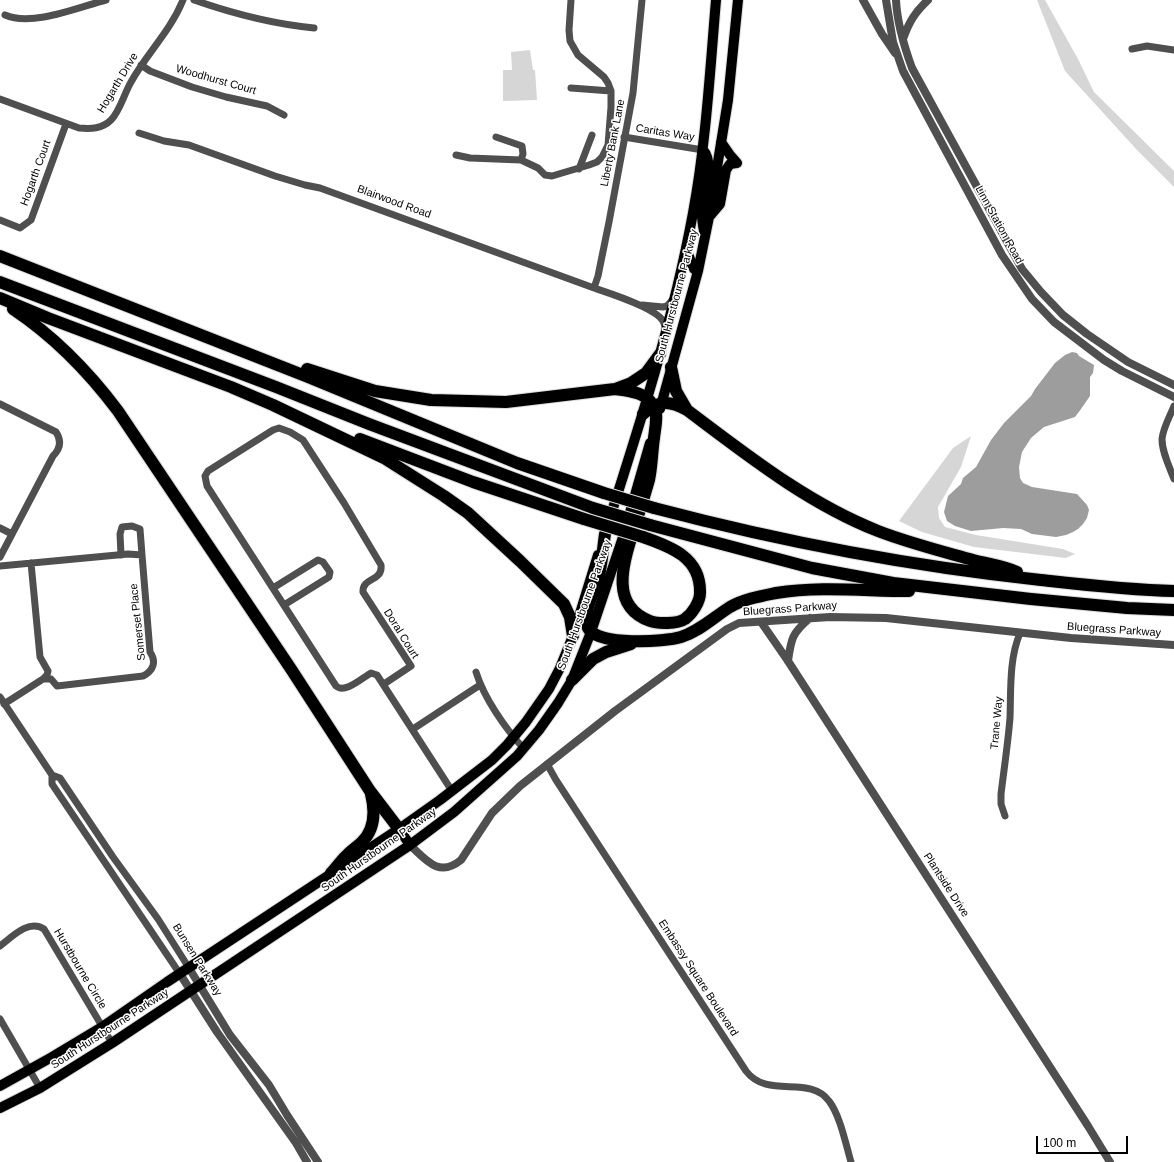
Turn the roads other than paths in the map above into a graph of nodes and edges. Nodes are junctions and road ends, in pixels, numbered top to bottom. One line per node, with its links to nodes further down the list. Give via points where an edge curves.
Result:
1 (106, 0): 12 (street, via 54,16 25,18)
2 (183, 0): 18 (street, Hogarth Drive, via 166,32)
3 (194, 0): 13 (street, via 254,19)
4 (571, 0): 20 (street, via 570,41 578,55 604,77)
5 (642, 0): 27 (street, Liberty Bank Lane, via 633,93)
6 (716, 0): 29 (main road, South Hurstbourne Parkway)
7 (863, 0): 17 (street)
8 (886, 0): 17 (street, Linn Station Road)
9 (896, 0): 14 (street, Linn Station Road)
10 (928, 0): 14 (street, via 908,24)
11 (738, 1): 28 (main road, South Hurstbourne Parkway)
12 (5, 15)
13 (314, 28)
14 (902, 40): 49 (street, Linn Station Road, via 912,68 1022,269 1063,315 1087,334 1128,362)
15 (1132, 49): 16 (street, via 1147,46)
16 (1174, 50)
17 (899, 58): 51 (street, Linn Station Road, via 903,71 1002,255 1032,299 1054,322 1104,360)
18 (142, 65): 22 (street, Woodhurst Court, via 150,71 192,87 268,106); 23 (street, Hogarth Drive, via 114,116 108,122 92,129)
19 (570, 88): 20 (street)
20 (611, 91): 32 (street, via 607,149 599,161)
21 (0, 100): 23 (street, Hogarth Drive)
22 (284, 115)
23 (66, 124): 34 (street, Hogarth Court, via 31,220 20,228)
24 (140, 133): 40 (street, Blairwood Road, via 164,141 189,145 282,178 320,188)
25 (592, 135): 32 (street)
26 (496, 137): 31 (street, via 522,146)
27 (624, 137): 29 (street, Caritas Way); 40 (street, Liberty Bank Lane)
28 (721, 142): 33 (main road, South Hurstbourne Parkway); 33 (main road, via 737,163 730,164 726,170 720,204)
29 (703, 150): 35 (main road, via 709,164 702,215); 36 (main road, South Hurstbourne Parkway)
30 (456, 155): 31 (street)
31 (521, 160): 32 (street, via 534,165 548,176)
32 (579, 169)
33 (710, 217): 35 (main road, South Hurstbourne Parkway)
34 (0, 220)
35 (705, 241): 38 (main road, South Hurstbourne Parkway)
36 (686, 249): 38 (main road, via 694,269); 41 (main road, South Hurstbourne Parkway)
37 (0, 256): 46 (highway)
38 (698, 271): 48 (main road, South Hurstbourne Parkway)
39 (0, 282): 70 (highway, bridge, via 593,508 812,568 893,583)
40 (594, 288): 44 (street, Blairwood Road)
41 (676, 297): 44 (street, Blairwood Road, via 663,307); 45 (main road, South Hurstbourne Parkway)
42 (0, 298): 54 (highway)
43 (0, 301): 94 (highway, via 65,349 102,389)
44 (637, 304): 45 (street, Blairwood Road, via 658,316 663,321)
45 (666, 332): 47 (main road, South Hurstbourne Parkway)
46 (203, 336): 50 (highway, via 375,391 430,400 506,402); 68 (highway, bridge, via 517,463 654,508 843,552)
47 (660, 354): 50 (highway, via 646,373 631,383); 52 (main road, South Hurstbourne Parkway)
48 (671, 367): 52 (main road, South Hurstbourne Parkway); 56 (highway, via 676,391)
49 (1174, 385)
50 (615, 389): 52 (highway, via 637,393)
51 (1174, 397)
52 (654, 402): 56 (highway, via 675,403); 57 (highway); 58 (highway)
53 (0, 404): 61 (street, via 56,432 60,442)
54 (273, 405): 58 (highway, bridge, via 473,482 584,519 643,537 667,545 680,553 694,568 700,582 700,597 694,609 685,619 671,623 656,623 642,618 630,606 623,592 624,563 649,479); 78 (highway, via 384,458 468,513 564,604 570,617)
55 (1174, 406): 59 (street, via 1162,439)
56 (687, 410): 68 (highway, via 768,471 847,517 907,541 1012,570)
57 (643, 414): 62 (main road, South Hurstbourne Parkway)
58 (656, 422): 76 (main road, South Hurstbourne Parkway)
59 (1174, 479)
60 (0, 528): 61 (street)
61 (12, 534): 65 (street)
62 (605, 534): 76 (highway, via 599,577 586,620); 78 (main road, South Hurstbourne Parkway)
63 (121, 555): 64 (street); 64 (street, via 122,527 132,526 140,529); 66 (street)
64 (142, 555): 83 (street, Somerset Place, via 150,652 154,661 148,674 57,686 50,680)
65 (0, 557)
66 (31, 563): 67 (street); 83 (street, via 40,657 48,671)
67 (0, 566)
68 (1033, 579): 71 (highway)
69 (271, 585): 72 (street); 72 (street, via 318,560 323,562 330,572 329,577); 85 (street, Doral Court, via 207,486 205,476 208,471 279,428 303,440 382,565 380,575 365,583 363,592 411,666)
70 (963, 591): 73 (highway, via 1127,608); 79 (highway, via 836,589 777,593 738,603 700,628 681,637)
71 (1174, 591)
72 (284, 605): 85 (street, via 338,688 345,689 371,673 377,675)
73 (1174, 610)
74 (810, 618): 75 (street, Bluegrass Parkway); 77 (street, Bluegrass Parkway, via 886,618); 81 (street, via 795,632)
75 (761, 622): 81 (street, Plantside Drive); 92 (street, Bluegrass Parkway, via 739,623 727,629)
76 (591, 632): 79 (highway, via 606,638); 84 (main road, South Hurstbourne Parkway)
77 (1020, 632): 80 (street, Bluegrass Parkway, via 1090,640); 96 (street, Trane Way, via 1012,668 1010,720 1001,794)
78 (573, 636): 90 (main road, South Hurstbourne Parkway, via 549,689)
79 (640, 641): 84 (highway, via 606,652 594,659)
80 (1174, 645)
81 (788, 661): 115 (street, Plantside Drive)
82 (476, 672): 86 (street)
83 (43, 679): 88 (street)
84 (572, 680): 91 (main road, South Hurstbourne Parkway)
85 (384, 684): 89 (street)
86 (480, 685): 89 (street); 90 (street)
87 (0, 697): 88 (street, Bunsen Parkway)
88 (4, 704): 93 (street, Bunsen Parkway)
89 (413, 729): 95 (street)
90 (514, 738): 91 (street); 95 (main road, South Hurstbourne Parkway, via 492,760)
91 (524, 749): 98 (main road, South Hurstbourne Parkway, via 454,812)
92 (548, 764): 98 (street, Bluegrass Parkway, via 502,802 456,864 449,868 435,866); 114 (street, Embassy Square Boulevard, via 748,1075 766,1085 809,1089 824,1096 834,1111)
93 (52, 775): 101 (street, Bunsen Parkway, via 60,778); 102 (street, Bunsen Parkway, via 52,784)
94 (370, 791): 97 (highway); 99 (highway, via 374,806 369,833)
95 (452, 791): 97 (main road, South Hurstbourne Parkway)
96 (1005, 816)
97 (398, 829): 98 (main road); 99 (main road, South Hurstbourne Parkway)
98 (410, 844): 103 (main road, South Hurstbourne Parkway)
99 (331, 873): 101 (main road, South Hurstbourne Parkway)
100 (0, 946): 106 (street, Hurstbourne Circle, via 28,927 38,926 44,929)
101 (190, 968): 102 (main road, South Hurstbourne Parkway); 103 (street, Bunsen Parkway)
102 (180, 974): 104 (street, Bunsen Parkway); 106 (main road, South Hurstbourne Parkway)
103 (200, 985): 104 (main road, South Hurstbourne Parkway); 113 (street, Bunsen Parkway, via 230,1035 269,1085)
104 (190, 991): 107 (main road, South Hurstbourne Parkway); 112 (street, Bunsen Parkway)
105 (0, 1019): 108 (street)
106 (102, 1027): 107 (street, Hurstbourne Circle); 108 (main road, South Hurstbourne Parkway)
107 (112, 1043): 110 (main road, South Hurstbourne Parkway)
108 (30, 1070): 109 (main road, South Hurstbourne Parkway); 110 (street)
109 (0, 1086)
110 (40, 1088): 111 (main road, South Hurstbourne Parkway)
111 (0, 1108)
112 (307, 1162)
113 (318, 1162)
114 (851, 1162)
115 (1110, 1162)

